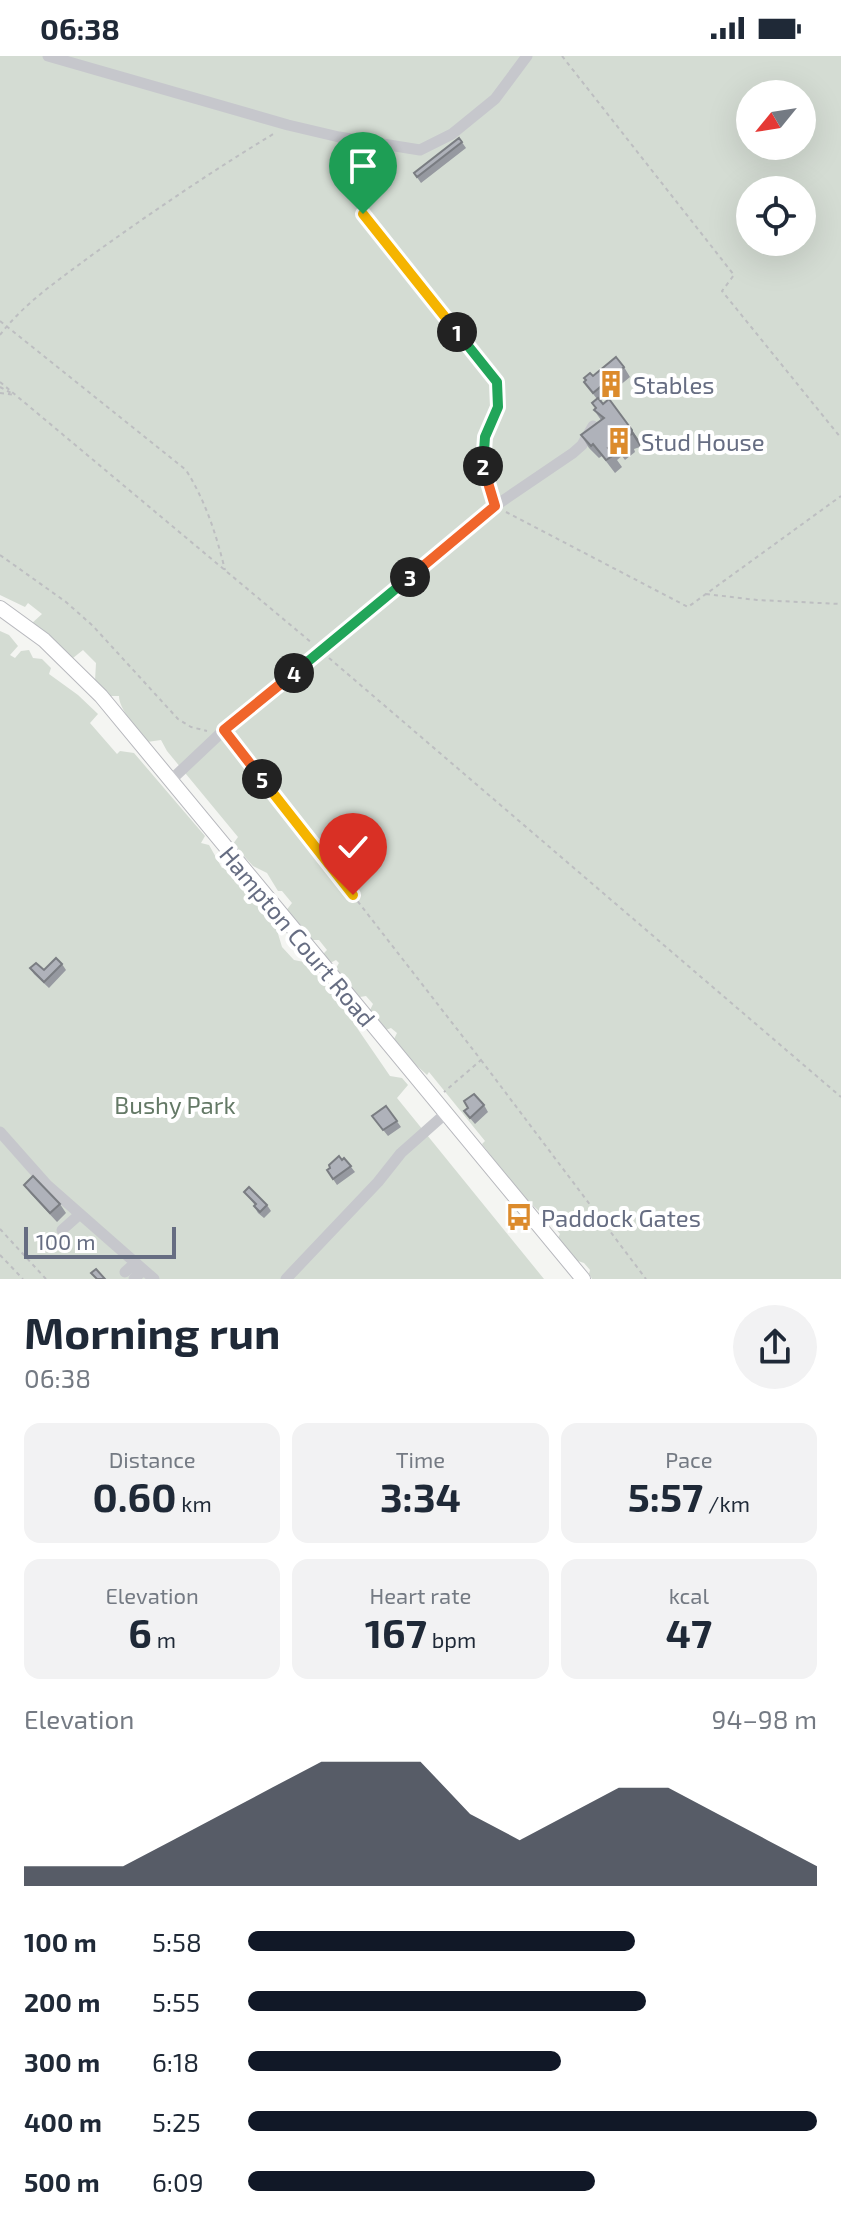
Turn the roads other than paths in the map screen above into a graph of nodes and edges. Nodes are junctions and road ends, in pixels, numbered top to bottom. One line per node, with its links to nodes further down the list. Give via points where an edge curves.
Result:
1 (48, 56): 3 (lane, via 288,125)
2 (527, 56): 3 (lane, via 495,99 452,134 420,150)
3 (372, 142): 5 (lane, via 361,188 363,214 497,382 498,407 485,437 482,464)
4 (593, 426): 5 (lane, via 573,453)
5 (495, 506): 7 (lane, via 224,730)
6 (0, 608): 7 (main road, Hampton Court Road, via 44,640 101,696)
7 (170, 781): 8 (main road, Hampton Court Road)
8 (445, 1114): 14 (lane, via 401,1153); 15 (main road, Hampton Court Road)
9 (0, 1132): 10 (lane)
10 (80, 1214): 11 (lane); 12 (lane)
11 (62, 1230)
12 (147, 1274): 13 (lane)
13 (130, 1276)
14 (286, 1279)
15 (583, 1279)

